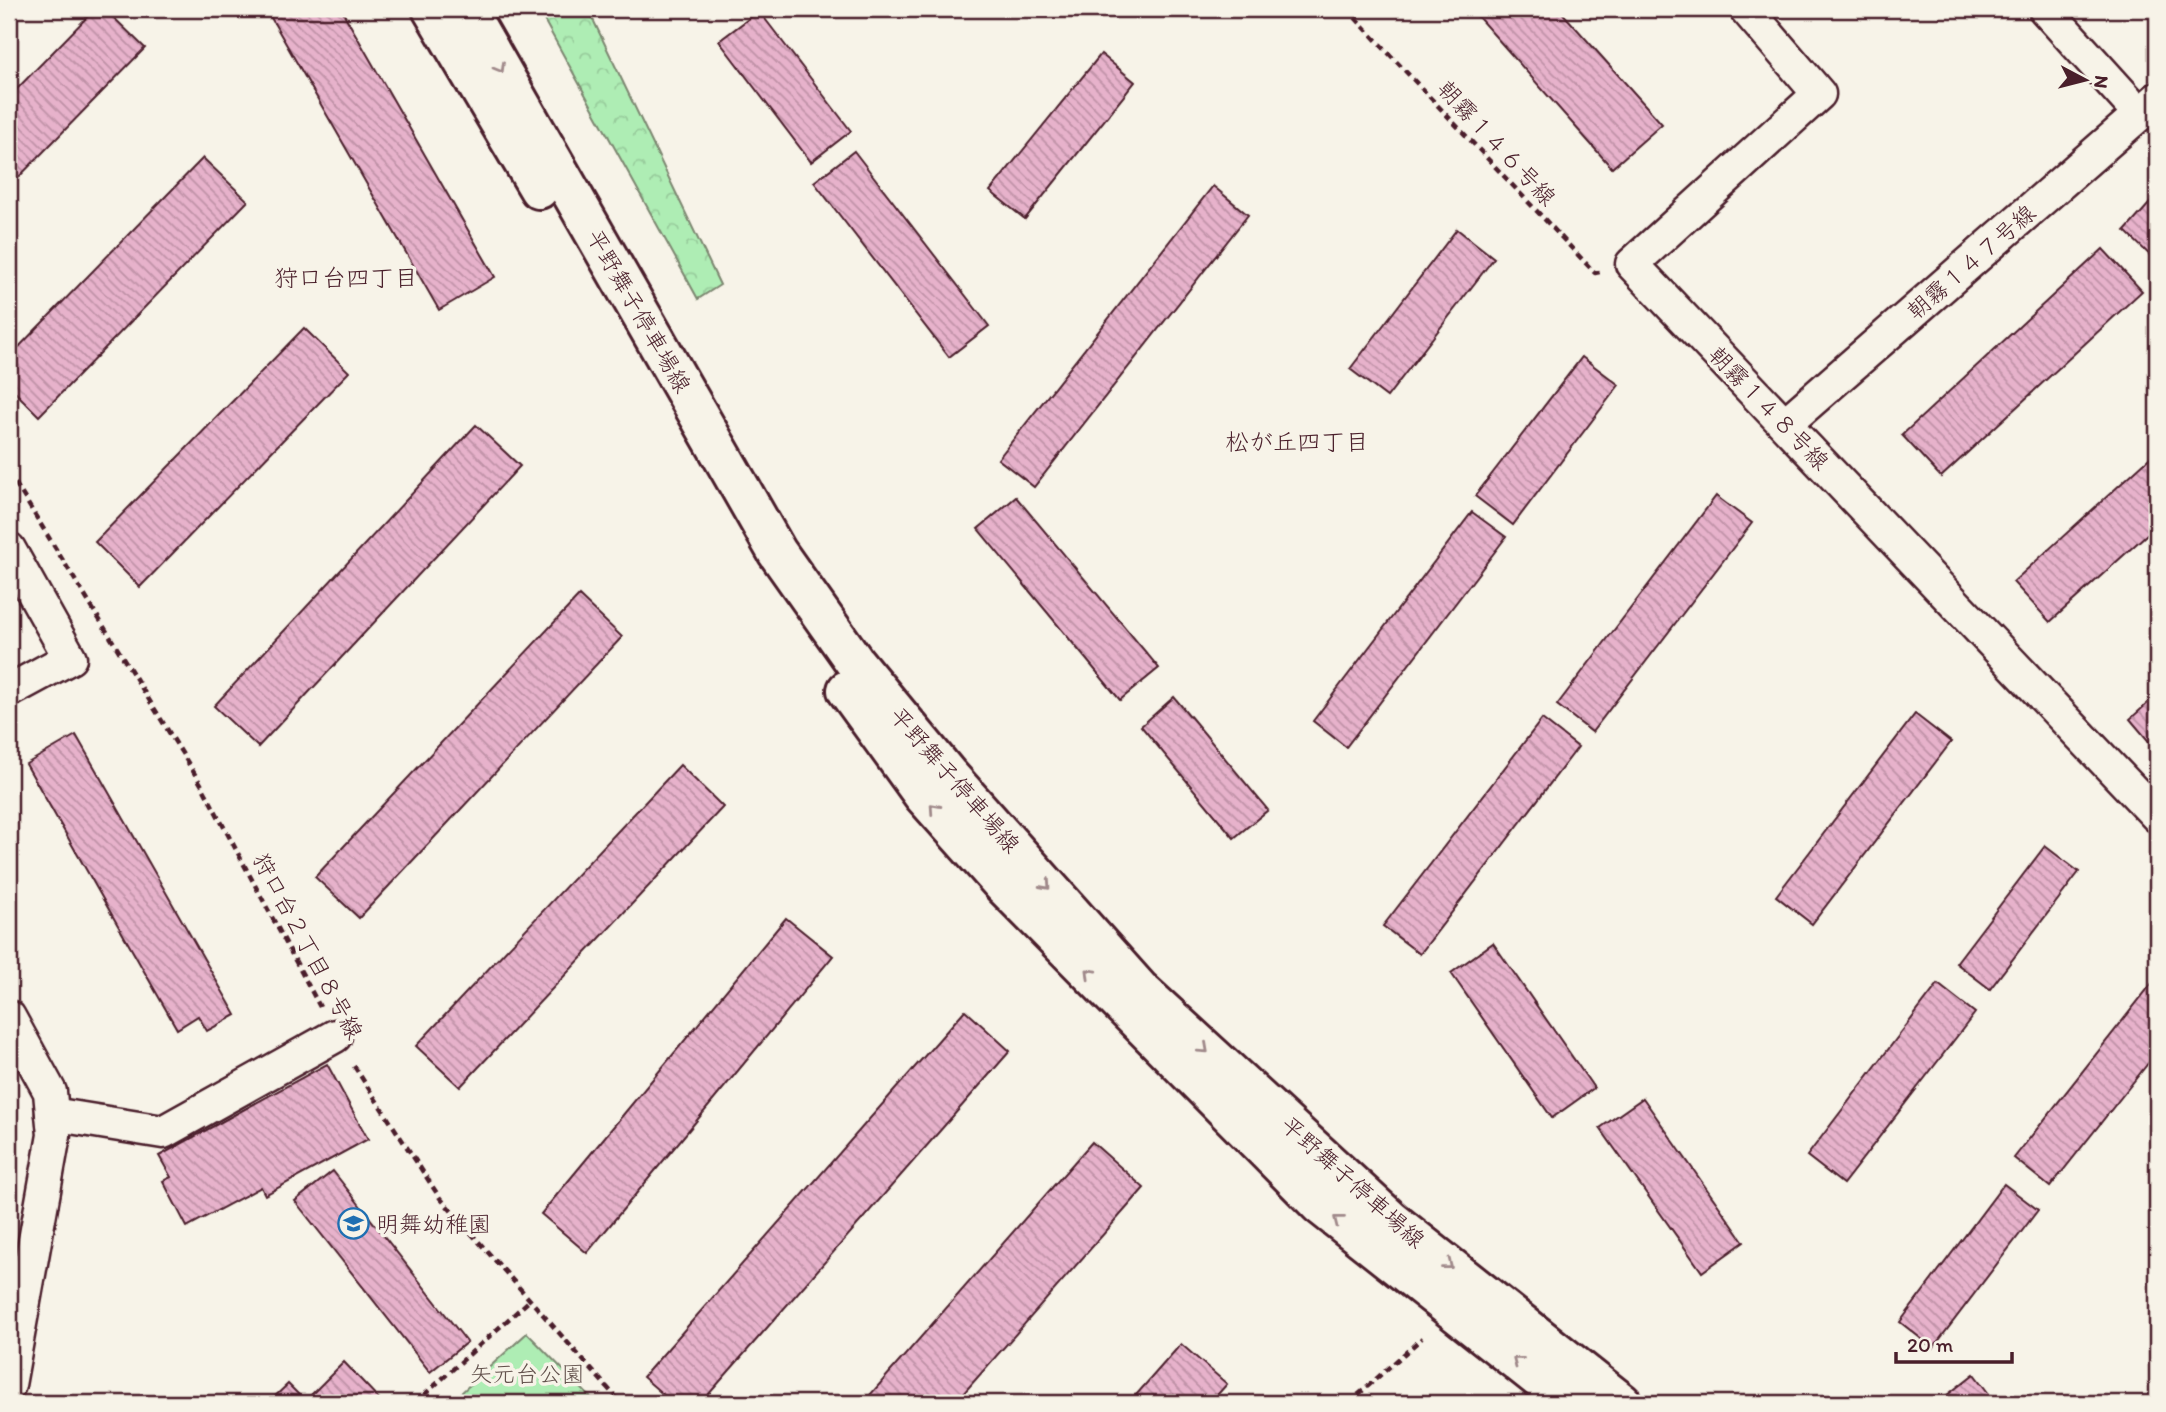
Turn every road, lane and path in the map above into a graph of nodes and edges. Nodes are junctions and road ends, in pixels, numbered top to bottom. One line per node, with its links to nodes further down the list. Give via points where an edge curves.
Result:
1 (432, 9): 22 (main road, 平野舞子停車場線, one-way to 1, via 1320,1205 1005,887 923,795 762,568)
2 (466, 9): 23 (main road, 平野舞子停車場線, one-way to 23, via 777,552 854,661 1139,989 1392,1221)
3 (1347, 9): 7 (path, 朝霧１４６号線, via 1595,273)
4 (1746, 9): 7 (street, via 1819,94)
5 (2045, 9): 6 (street)
6 (2149, 107): 8 (street, 朝霧１４７号線)
7 (1632, 264): 8 (street, 朝霧１４８号線)
8 (1785, 424): 12 (street, 朝霧１４８号線)
9 (9, 473): 14 (path, 狩口台２丁目８号線, via 201,783)
10 (9, 549): 11 (street, via 70,658)
11 (9, 691)
12 (2157, 816)
13 (9, 1017): 15 (street, via 50,1092)
14 (335, 1036): 15 (street, via 163,1132); 16 (path, 狩口台２丁目８号線, via 440,1198)
15 (52, 1114): 18 (street, via 54,1135)
16 (530, 1300): 19 (path); 20 (path, 狩口台２丁目８号線)
17 (1422, 1338): 21 (path)
18 (9, 1385)
19 (415, 1403)
20 (621, 1403)
21 (1349, 1403)
22 (1570, 1403)
23 (1622, 1403)

